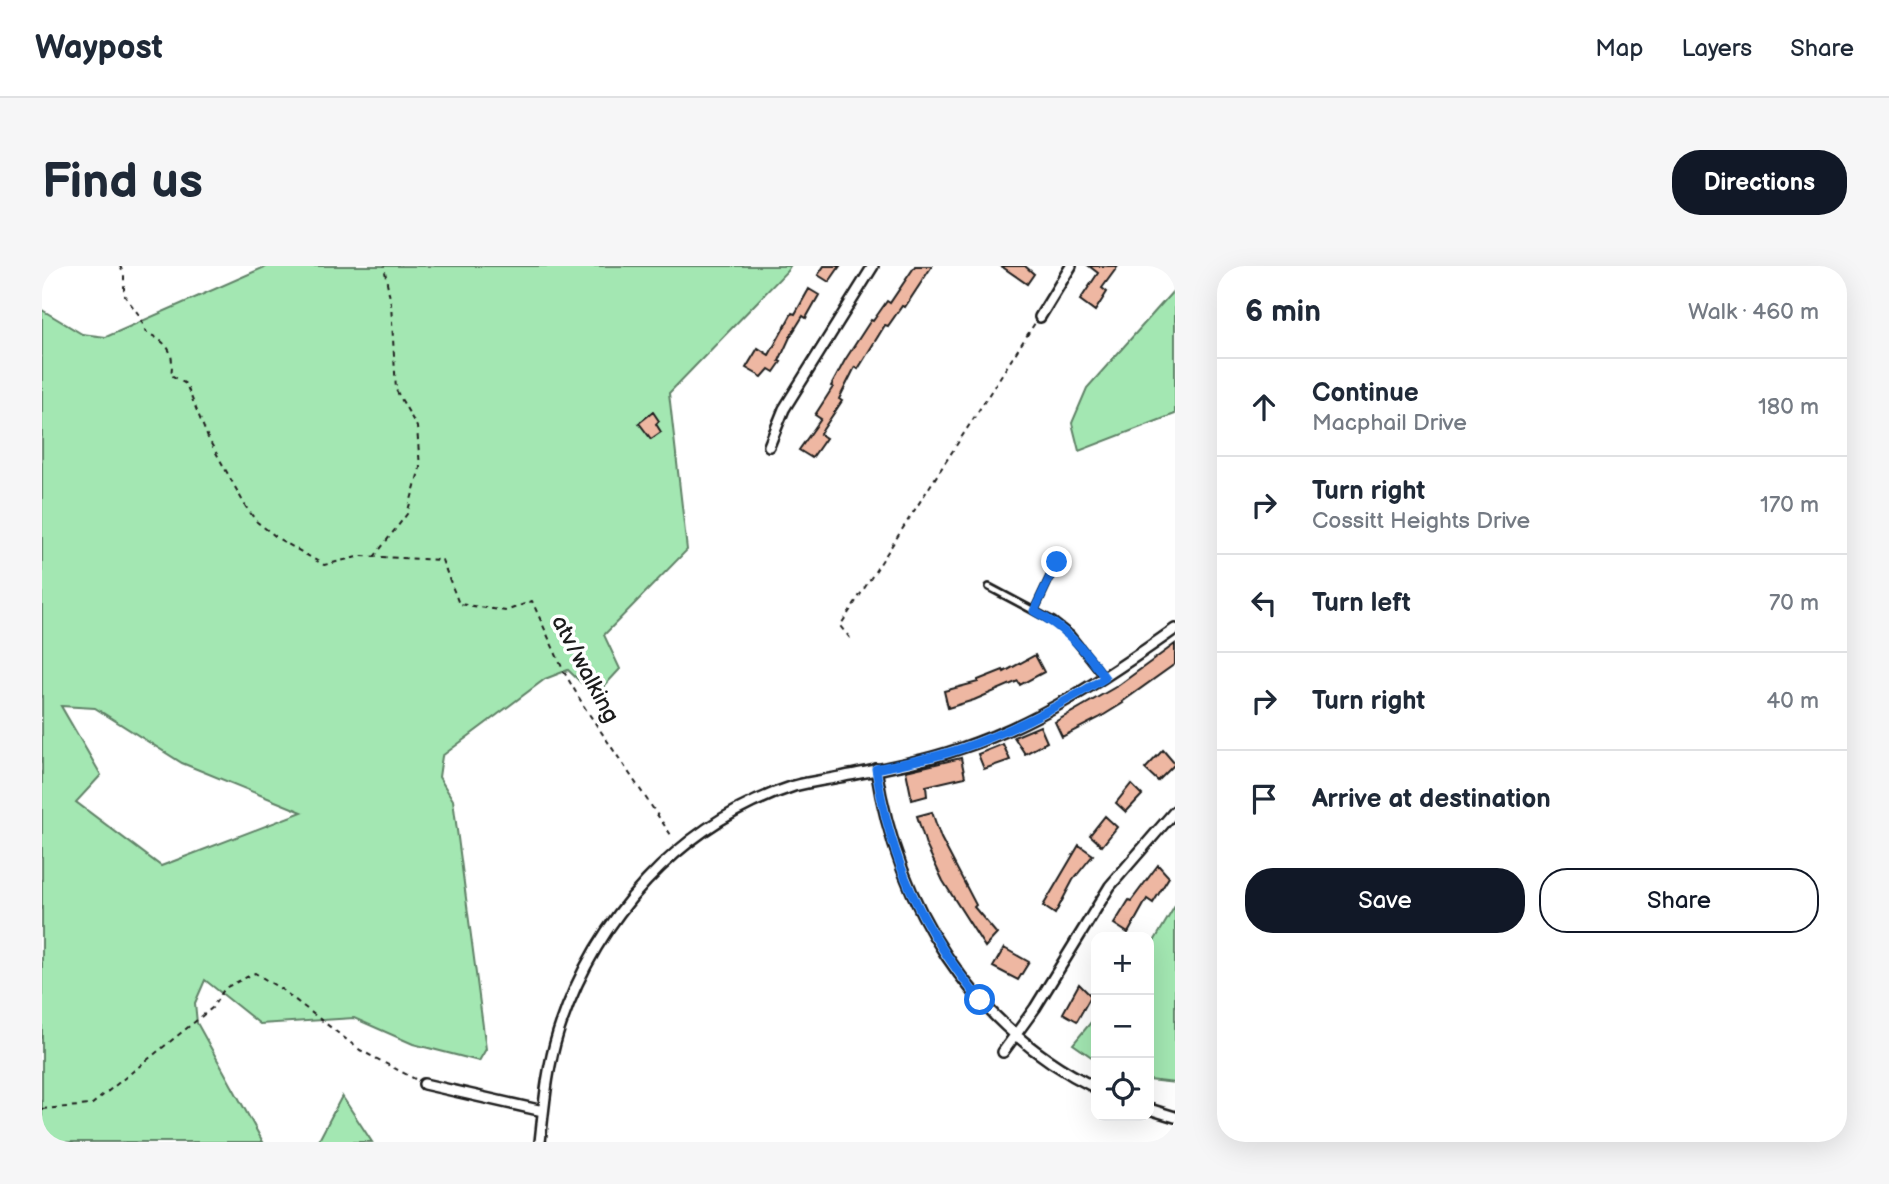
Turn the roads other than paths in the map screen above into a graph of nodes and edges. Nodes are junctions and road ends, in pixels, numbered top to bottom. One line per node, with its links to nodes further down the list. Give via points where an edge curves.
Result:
1 (873, 266): 4 (street, via 784,409)
2 (1072, 266): 3 (street)
3 (1040, 317)
4 (769, 446)
5 (1057, 562): 7 (lane)
6 (989, 587): 7 (lane)
7 (1034, 611): 9 (lane, via 1071,635)
8 (1175, 629): 9 (street)
9 (1105, 678): 10 (street, via 1045,713 958,750)
10 (876, 769): 12 (street, via 890,834 917,906 961,976); 16 (street, via 769,795 718,822 652,874 615,918 578,983 557,1036)
11 (1175, 811): 12 (street, via 1110,886)
12 (1016, 1034): 13 (street); 15 (street)
13 (1003, 1052)
14 (424, 1084): 16 (street)
15 (1091, 1085)
16 (543, 1111): 19 (street)
17 (1154, 1111): 18 (street)
18 (1175, 1117)
19 (540, 1142)

